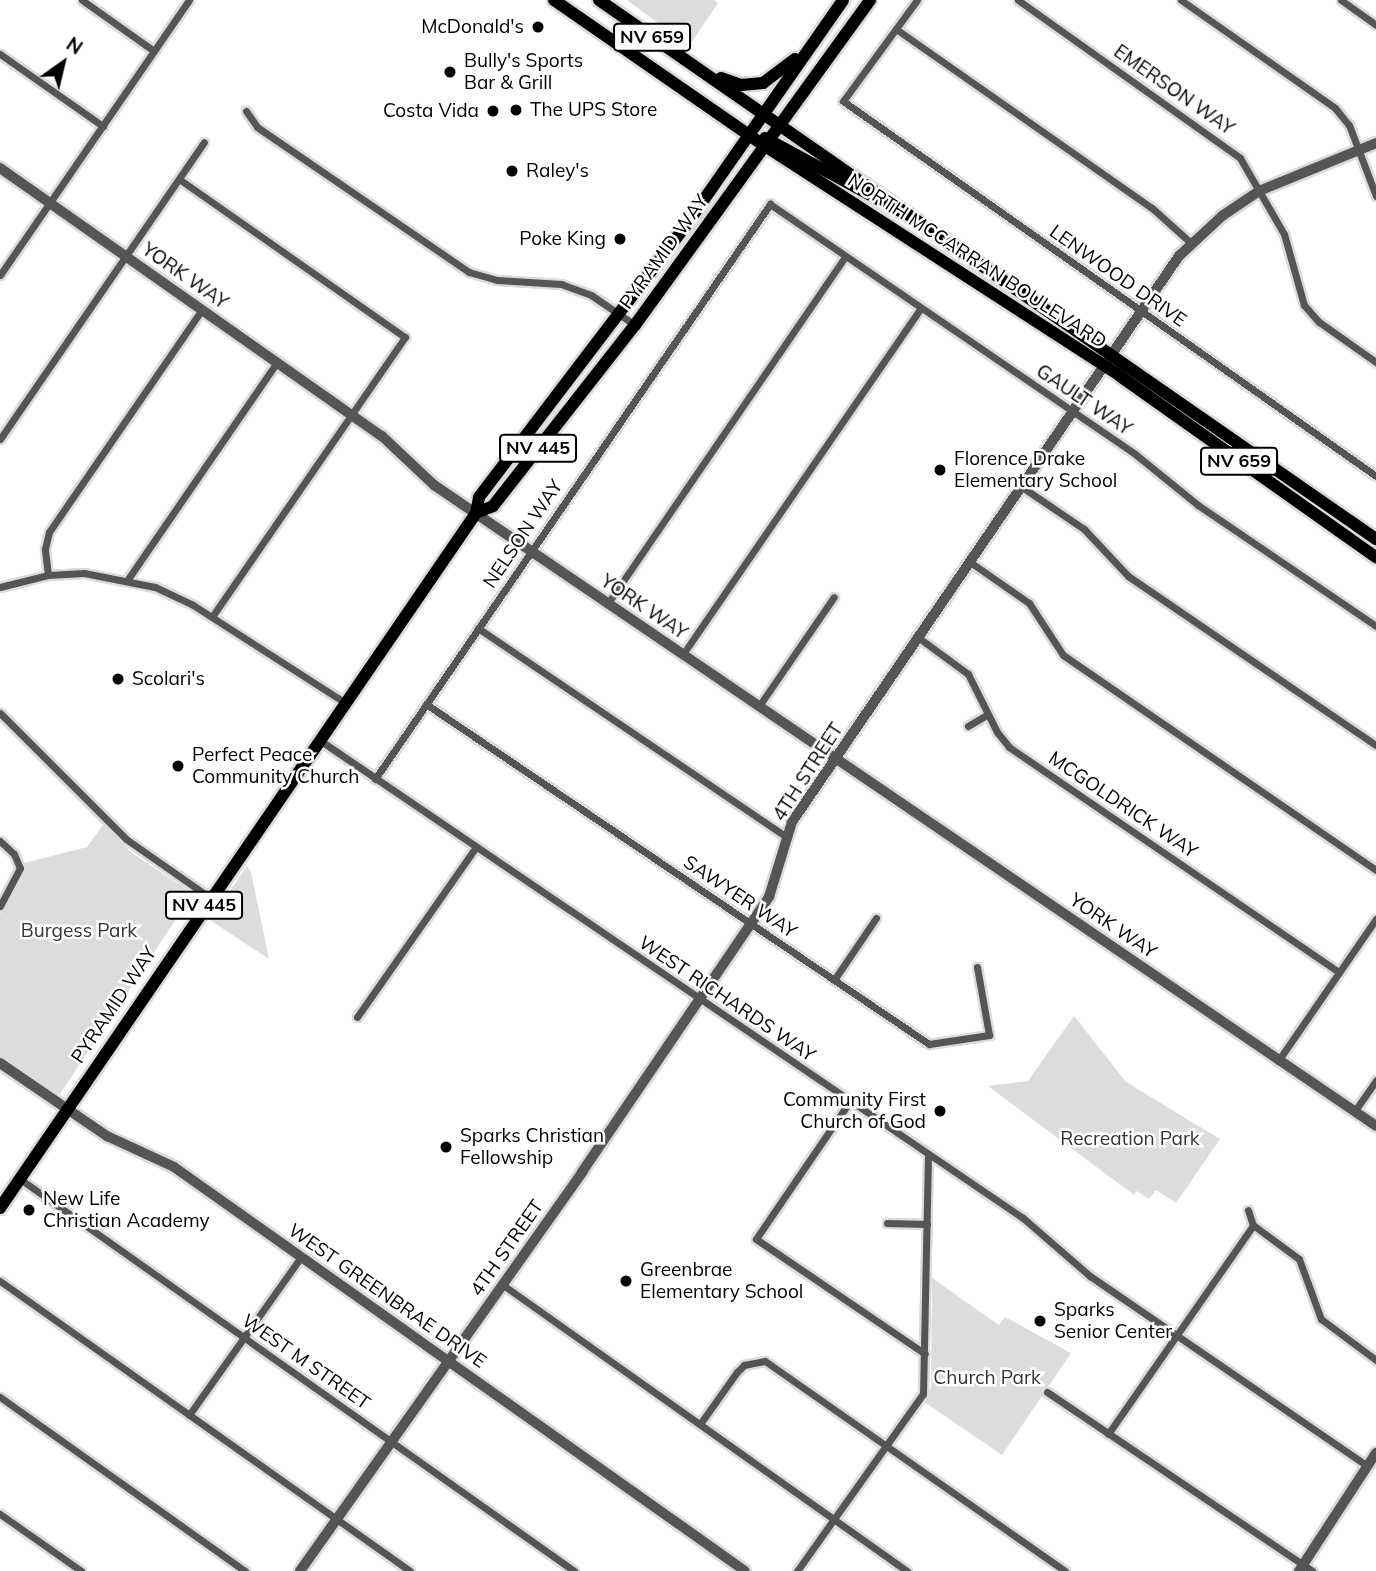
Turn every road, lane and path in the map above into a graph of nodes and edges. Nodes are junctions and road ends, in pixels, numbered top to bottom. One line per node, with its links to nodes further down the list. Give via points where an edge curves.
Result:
1 (82, 0): 15 (street)
2 (189, 0): 15 (street)
3 (554, 0): 22 (main road, NORTH MCCARRAN BOULEVARD / NV 659)
4 (599, 0): 17 (main road, NORTH MCCARRAN BOULEVARD / NV 659)
5 (843, 0): 14 (main road, PYRAMID WAY / NV 445)
6 (870, 0): 20 (main road, PYRAMID WAY / NV 445)
7 (917, 0): 13 (street)
8 (1018, 0): 11 (street, EMERSON WAY)
9 (1181, 0): 26 (street, via 1335,108 1349,125)
10 (1340, 0): 12 (street)
11 (1030, 3): 29 (street, EMERSON WAY, via 1231,149)
12 (1376, 25)
13 (896, 29): 34 (street, via 1152,208); 40 (street, LENWOOD DRIVE, via 843,101)
14 (809, 48): 17 (main road, via 763,83 741,85); 19 (main road, PYRAMID WAY / NV 445)
15 (154, 51): 21 (street)
16 (0, 54): 21 (street)
17 (706, 73): 19 (main road, NORTH MCCARRAN BOULEVARD / NV 659)
18 (246, 111): 41 (street, via 257,127 457,265 497,280 558,283 591,295)
19 (762, 112): 20 (main road, NORTH MCCARRAN BOULEVARD / NV 659); 22 (main road, PYRAMID WAY / NV 445)
20 (780, 125): 24 (main road, PYRAMID WAY / NV 445); 33 (main road, NORTH MCCARRAN BOULEVARD / NV 659)
21 (103, 126): 31 (street)
22 (751, 135): 24 (main road, NORTH MCCARRAN BOULEVARD / NV 659); 41 (main road, PYRAMID WAY / NV 445)
23 (204, 142): 28 (street)
24 (768, 143): 33 (main road, via 887,208); 42 (main road, PYRAMID WAY / NV 445); 46 (main road, NORTH MCCARRAN BOULEVARD / NV 659)
25 (1376, 143): 26 (street, 4TH STREET)
26 (1359, 150): 29 (street, 4TH STREET); 30 (street)
27 (0, 168): 31 (street, YORK WAY)
28 (178, 179): 35 (street); 48 (street, via 405,338)
29 (1259, 191): 34 (street, 4TH STREET); 45 (street, EMERSON WAY, via 1288,245 1294,284 1304,305 1319,322)
30 (1376, 196)
31 (50, 203): 35 (street, YORK WAY); 37 (street)
32 (770, 204): 36 (street, GAULT WAY); 54 (street, NELSON WAY)
33 (912, 215): 43 (main road, NORTH MCCARRAN BOULEVARD / NV 659)
34 (1191, 243): 40 (street, 4TH STREET)
35 (126, 256): 39 (street, YORK WAY); 49 (street)
36 (845, 257): 38 (street, GAULT WAY); 61 (street)
37 (0, 275)
38 (921, 308): 47 (street, GAULT WAY); 66 (street)
39 (202, 309): 44 (street, YORK WAY); 57 (street, via 49,532 45,549)
40 (1140, 311): 43 (street, 4TH STREET); 50 (street, LENWOOD DRIVE)
41 (620, 314): 42 (street); 52 (main road, PYRAMID WAY / NV 445, via 480,497)
42 (635, 325): 52 (main road, PYRAMID WAY / NV 445, via 493,506)
43 (1110, 353): 46 (street, 4TH STREET); 53 (main road, NORTH MCCARRAN BOULEVARD / NV 659)
44 (277, 362): 48 (street, YORK WAY); 58 (street)
45 (1376, 362)
46 (1102, 365): 47 (street, 4TH STREET); 55 (main road, NORTH MCCARRAN BOULEVARD / NV 659)
47 (1072, 410): 51 (street, 4TH STREET); 63 (street, GAULT WAY, via 1198,505)
48 (352, 414): 52 (street, YORK WAY, via 434,485); 62 (street)
49 (0, 439)
50 (1376, 476)
51 (1022, 487): 56 (street, 4TH STREET); 74 (street, via 1084,529 1128,576)
52 (476, 513): 54 (street, YORK WAY); 67 (main road, PYRAMID WAY / NV 445)
53 (1376, 538)
54 (530, 551): 61 (street, YORK WAY); 64 (street, NELSON WAY)
55 (1376, 557)
56 (970, 562): 65 (street, 4TH STREET); 80 (street, via 1029,603 1063,656)
57 (48, 575): 58 (street, via 84,573); 59 (street)
58 (128, 579): 62 (street, via 174,595)
59 (0, 587)
60 (834, 597): 69 (street)
61 (608, 603): 66 (street, YORK WAY)
62 (212, 617): 67 (street)
63 (1376, 626)
64 (478, 628): 68 (street, NELSON WAY); 77 (street)
65 (919, 638): 71 (street, MCGOLDRICK WAY, via 968,674); 75 (street, 4TH STREET)
66 (683, 654): 69 (street, YORK WAY)
67 (344, 702): 73 (main road, PYRAMID WAY / NV 445)
68 (426, 704): 76 (street, NELSON WAY); 85 (street, SAWYER WAY)
69 (759, 706): 75 (street, YORK WAY)
70 (0, 713): 81 (street, via 126,839)
71 (988, 714): 72 (street); 87 (street, MCGOLDRICK WAY, via 1009,747)
72 (968, 726)
73 (318, 739): 76 (street, WEST RICHARDS WAY); 81 (main road, PYRAMID WAY / NV 445)
74 (1376, 745)
75 (836, 758): 77 (street, 4TH STREET, via 792,822); 91 (street, YORK WAY)
76 (375, 779): 79 (street, WEST RICHARDS WAY)
77 (787, 837): 85 (street, 4TH STREET, via 774,889)
78 (0, 841): 82 (street, via 19,863 18,878)
79 (476, 847): 89 (street, WEST RICHARDS WAY); 90 (street)
80 (1376, 870)
81 (209, 897): 95 (main road, PYRAMID WAY / NV 445)
82 (0, 906)
83 (876, 918): 88 (street)
84 (1376, 919): 87 (street)
85 (751, 923): 88 (street, SAWYER WAY); 89 (street, 4TH STREET)
86 (976, 967): 88 (street, SAWYER WAY, via 989,1035 934,1045)
87 (1339, 972): 91 (street)
88 (834, 980)
89 (700, 999): 94 (street, WEST RICHARDS WAY); 107 (street, 4TH STREET)
90 (358, 1017)
91 (1278, 1061): 96 (street, YORK WAY)
92 (1, 1067): 95 (street, WEST GREENBRAE DRIVE)
93 (1376, 1080): 96 (street)
94 (850, 1101): 98 (street, WEST RICHARDS WAY); 110 (street, via 756,1239)
95 (67, 1110): 99 (main road, PYRAMID WAY / NV 445); 105 (street, WEST GREENBRAE DRIVE, via 107,1136 174,1167)
96 (1354, 1112): 97 (street, YORK WAY)
97 (1376, 1126)
98 (928, 1154): 103 (street); 108 (street, WEST RICHARDS WAY, via 1023,1218 1113,1292)
99 (20, 1179): 100 (main road, PYRAMID WAY / NV 445); 109 (street, WEST M STREET)
100 (0, 1208)
101 (1248, 1210): 104 (street)
102 (887, 1223): 103 (street)
103 (927, 1224): 110 (street)
104 (1253, 1225): 108 (street); 111 (street, via 1299,1259 1321,1319)
105 (301, 1256): 109 (street); 112 (street, WEST GREENBRAE DRIVE)
106 (0, 1281): 115 (street)
107 (503, 1285): 112 (street, 4TH STREET); 116 (street)
108 (1177, 1335): 117 (street); 121 (street, WEST RICHARDS WAY)
109 (244, 1337): 115 (street); 118 (street, WEST M STREET)
110 (925, 1354): 119 (street, via 923,1394)
111 (1376, 1360)
112 (449, 1361): 118 (street, 4TH STREET); 131 (street, WEST GREENBRAE DRIVE)
113 (1047, 1392): 117 (street)
114 (0, 1398): 127 (street)
115 (189, 1415): 124 (street)
116 (700, 1424): 119 (street, via 744,1365 765,1361); 123 (street)
117 (1108, 1434): 125 (street)
118 (392, 1442): 124 (street, 4TH STREET); 130 (street, WEST M STREET)
119 (887, 1445): 123 (street); 134 (street)
120 (1376, 1453): 121 (street)
121 (1367, 1466): 125 (street)
122 (0, 1514): 126 (street)
123 (834, 1519): 132 (street); 133 (street)
124 (337, 1520): 128 (street, 4TH STREET); 129 (street)
125 (1305, 1569)
126 (81, 1571)
127 (245, 1571)
128 (300, 1571)
129 (410, 1571)
130 (574, 1571)
131 (746, 1571)
132 (797, 1571)
133 (907, 1571)
134 (1065, 1571)

